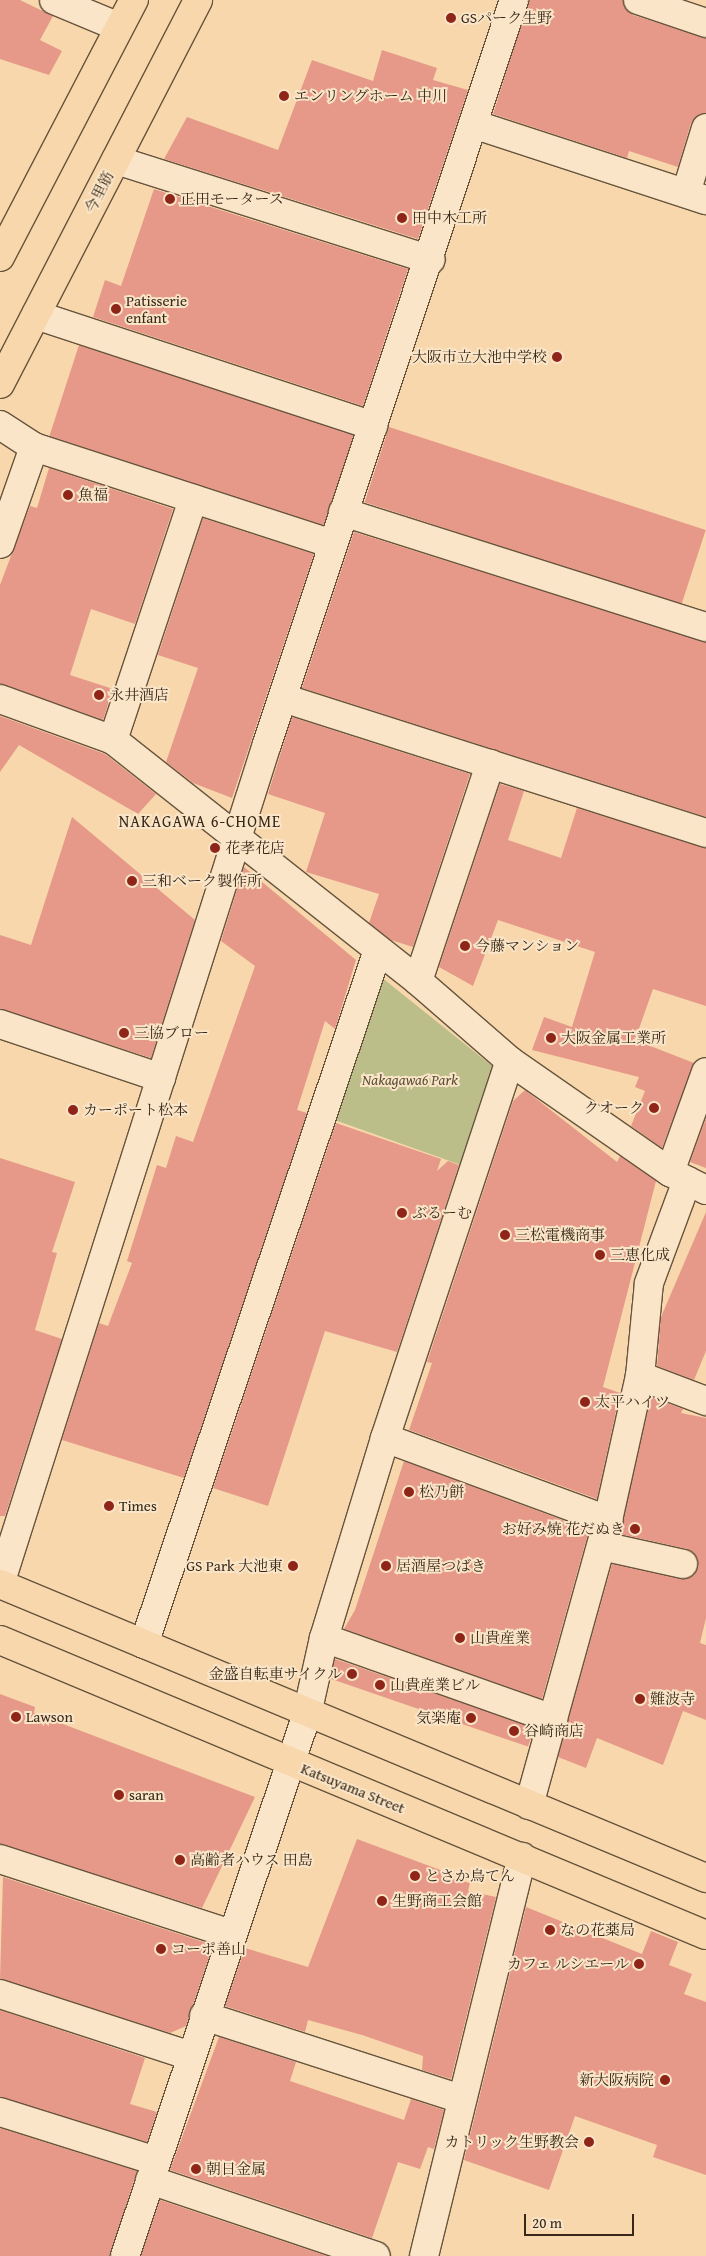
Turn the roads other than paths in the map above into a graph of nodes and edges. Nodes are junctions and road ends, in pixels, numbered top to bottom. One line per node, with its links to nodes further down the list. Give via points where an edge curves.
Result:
1 (54, 0): 7 (street)
2 (134, 0): 7 (main road)
3 (198, 0): 10 (main road, 今里筋)
4 (514, 0): 8 (street)
5 (638, 0): 6 (street)
6 (706, 23)
7 (119, 27): 12 (main road)
8 (473, 124): 11 (street); 13 (street)
9 (706, 128): 11 (street)
10 (116, 160): 13 (street); 14 (main road, 今里筋)
11 (696, 197)
12 (0, 257)
13 (431, 260): 17 (street)
14 (36, 315): 15 (main road, 今里筋); 17 (street)
15 (0, 384)
16 (0, 425): 18 (street)
17 (373, 426): 20 (street)
18 (34, 447): 19 (street); 21 (street)
19 (193, 499): 22 (street); 26 (street)
20 (343, 512): 22 (street); 23 (street)
21 (0, 544)
22 (333, 544): 24 (street)
23 (706, 627)
24 (283, 698): 27 (street); 29 (street)
25 (0, 699): 26 (street)
26 (113, 740): 29 (street)
27 (490, 764): 28 (street); 31 (street)
28 (706, 833)
29 (238, 839): 30 (street); 35 (street)
30 (378, 950): 31 (street); 46 (street)
31 (418, 981): 33 (street)
32 (0, 1024): 35 (street)
33 (510, 1061): 36 (street); 39 (street)
34 (706, 1072): 36 (street)
35 (161, 1078): 43 (street)
36 (688, 1181): 37 (street, via 649,1283)
37 (640, 1376): 38 (street); 40 (street)
38 (706, 1401)
39 (385, 1438): 40 (street); 44 (street)
40 (608, 1520): 41 (street)
41 (602, 1546): 42 (street); 48 (street)
42 (683, 1564)
43 (0, 1584): 46 (main road)
44 (324, 1638): 47 (street); 48 (street)
45 (0, 1640): 49 (main road, Katsuyama Street)
46 (144, 1644): 47 (main road)
47 (307, 1714): 49 (street); 50 (main road)
48 (552, 1719): 50 (street)
49 (288, 1762): 51 (main road, Katsuyama Street); 54 (street)
50 (529, 1805): 53 (main road)
51 (522, 1857): 55 (main road, Katsuyama Street); 59 (street)
52 (0, 1859): 54 (street)
53 (706, 1878)
54 (231, 1934): 57 (street)
55 (706, 1935)
56 (0, 1994): 58 (street)
57 (204, 2016): 58 (street); 59 (street)
58 (191, 2056): 61 (street)
59 (461, 2099): 64 (street)
60 (0, 2112): 61 (street)
61 (153, 2170): 62 (street); 63 (street)
62 (125, 2256)
63 (376, 2256)
64 (424, 2256)

